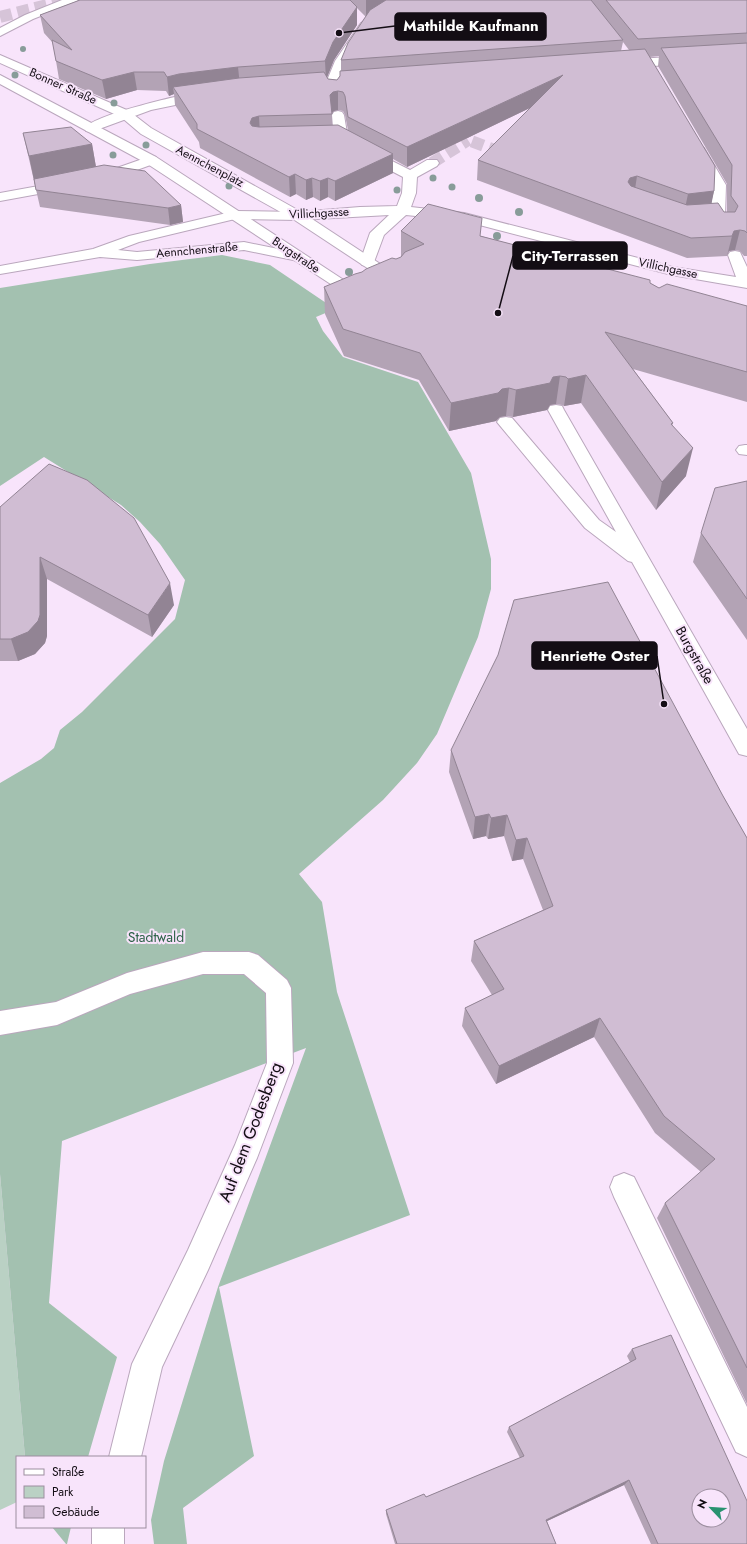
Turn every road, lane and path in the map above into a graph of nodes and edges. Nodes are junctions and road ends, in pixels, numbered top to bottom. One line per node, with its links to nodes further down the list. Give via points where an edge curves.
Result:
1 (72, 0): 5 (street, via 29,17)
2 (406, 0): 4 (street)
3 (355, 15): 4 (street)
4 (365, 26): 14 (street, via 341,61)
5 (0, 33)
6 (747, 56): 8 (street)
7 (0, 59): 16 (street, Bonner Straße)
8 (647, 62): 9 (street, via 627,58); 10 (street)
9 (608, 65)
10 (655, 76)
11 (0, 79): 18 (street, Bonner Straße)
12 (347, 82): 14 (street)
13 (317, 85): 14 (street)
14 (333, 89)
15 (218, 94): 16 (street, via 181,98)
16 (125, 114): 18 (street); 28 (street, Aennchenplatz, via 146,131)
17 (338, 115): 20 (street)
18 (91, 128): 22 (street, Aennchenplatz)
19 (691, 137): 29 (street, via 719,185)
20 (341, 139): 21 (street); 24 (street)
21 (327, 140)
22 (151, 160): 25 (street, via 99,179); 27 (street, Aennchenplatz)
23 (432, 163): 24 (street)
24 (410, 175): 26 (street, via 409,193)
25 (0, 197)
26 (403, 210): 28 (street, Villichgasse); 34 (street, via 377,233); 36 (street, Villichgasse, via 464,217)
27 (235, 215): 28 (street, Villichgasse); 30 (street, Burgstraße); 31 (street, Aennchenstraße, via 134,239)
28 (298, 216): 30 (street); 34 (street)
29 (716, 220)
30 (274, 240): 33 (street, Burgstraße)
31 (96, 253): 33 (street, Aennchenstraße, via 137,256 244,246); 35 (street, Aennchenstraße)
32 (735, 255): 38 (street)
33 (298, 257): 40 (street, Burgstraße)
34 (367, 262): 37 (street)
35 (0, 270)
36 (672, 271): 38 (street, Villichgasse); 39 (street)
37 (396, 280)
38 (747, 283)
39 (665, 285)
40 (358, 295)
41 (556, 410): 43 (street, Burgstraße)
42 (506, 422): 43 (street, Burgstraße, via 592,524)
43 (643, 561): 44 (street, Burgstraße)
44 (747, 748)
45 (0, 1023): 48 (street, Auf dem Godesberg, via 57,1013 127,984 203,963 249,963 278,988 280,1063 247,1149 198,1260 147,1364)
46 (624, 1188): 47 (street)
47 (747, 1441)
48 (125, 1456)
49 (108, 1528): 50 (street)
50 (108, 1544)

